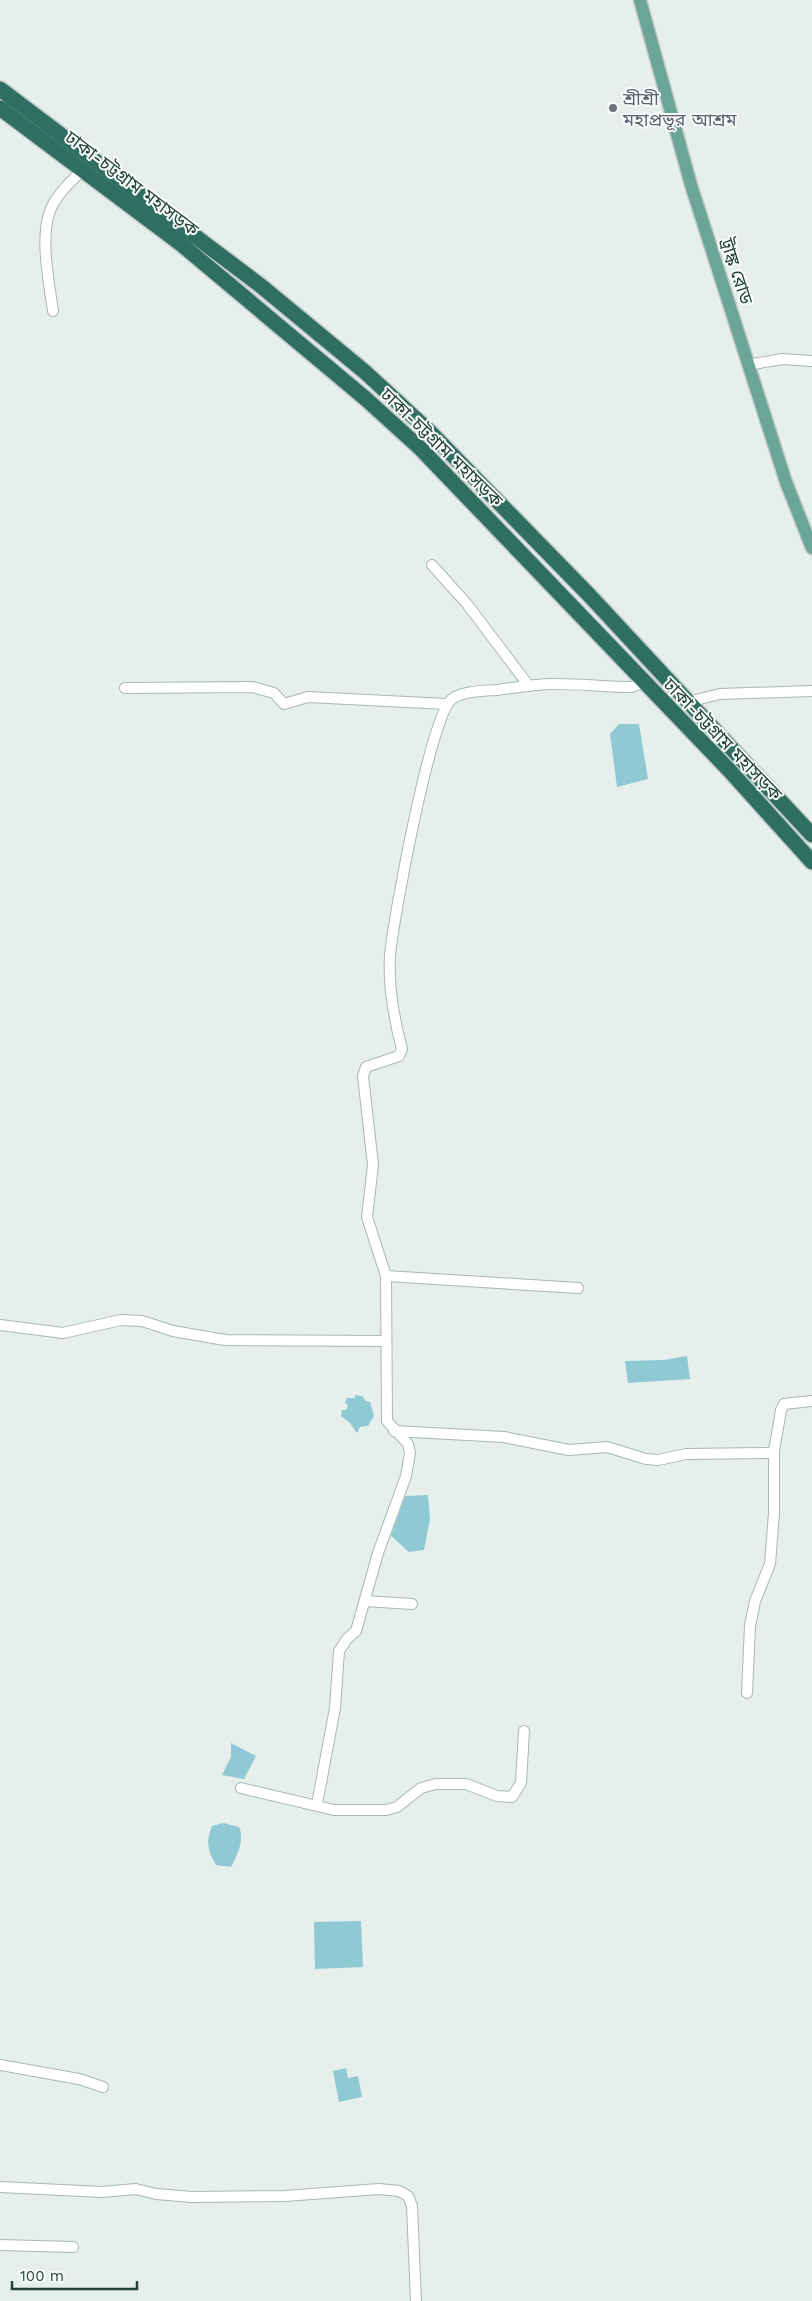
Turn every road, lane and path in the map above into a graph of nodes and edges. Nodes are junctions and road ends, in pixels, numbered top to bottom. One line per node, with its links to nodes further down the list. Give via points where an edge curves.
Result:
1 (640, 0): 7 (main road, ট্রাঙ্ক রোড, via 691,185)
2 (0, 89): 14 (highway, ঢাকা-চট্টগ্রাম মহাসড়ক, via 261,286 365,372 436,438 590,596)
3 (0, 108): 4 (highway, ঢাকা-চট্টগ্রাম মহাসড়ক)
4 (83, 169): 5 (street, via 54,201 47,221); 10 (highway, ঢাকা-চট্টগ্রাম মহাসড়ক, via 234,287 420,448)
5 (53, 311)
6 (812, 361): 7 (street, via 782,359)
7 (748, 365): 8 (main road, ট্রাঙ্ক রোড, via 786,482)
8 (812, 548)
9 (432, 565): 11 (street, via 467,604)
10 (643, 682): 11 (street, via 632,687); 17 (highway, ঢাকা-চট্টগ্রাম মহাসড়ক, via 730,771)
11 (529, 686): 15 (street, via 477,692 454,698)
12 (125, 688): 15 (street, via 252,687 274,693 284,704 308,698)
13 (812, 691): 14 (street, via 720,694)
14 (687, 702): 16 (highway, ঢাকা-চট্টগ্রাম মহাসড়ক)
15 (446, 704): 18 (street, via 414,817 390,956 392,1005 402,1049 399,1056 366,1068 363,1076 373,1164 367,1217)
16 (812, 835)
17 (812, 862)
18 (386, 1276): 19 (street); 21 (street)
19 (578, 1288)
20 (0, 1324): 21 (street, via 63,1333 122,1320 142,1321 173,1331 225,1340)
21 (386, 1341): 23 (street, via 387,1421)
22 (812, 1401): 24 (street, via 784,1404)
23 (394, 1431): 24 (street, via 504,1437 569,1450 607,1447 646,1460 686,1454); 25 (street, via 408,1444 410,1453 406,1476 378,1553)
24 (774, 1451): 27 (street, via 770,1564 752,1612)
25 (365, 1601): 26 (street); 30 (street, via 356,1631 339,1651 335,1708)
26 (412, 1604)
27 (747, 1693)
28 (524, 1731): 30 (street, via 521,1783 512,1797 497,1796 466,1784 436,1784 420,1788 397,1807 386,1810 334,1810)
29 (241, 1788): 30 (street)
30 (317, 1804)
31 (0, 2065): 32 (street, via 79,2079)
32 (103, 2087)
33 (0, 2187): 36 (street, via 102,2192 136,2189 192,2198 379,2189 399,2191 408,2196 412,2206)
34 (0, 2245): 35 (street)
35 (73, 2247)
36 (416, 2301)

